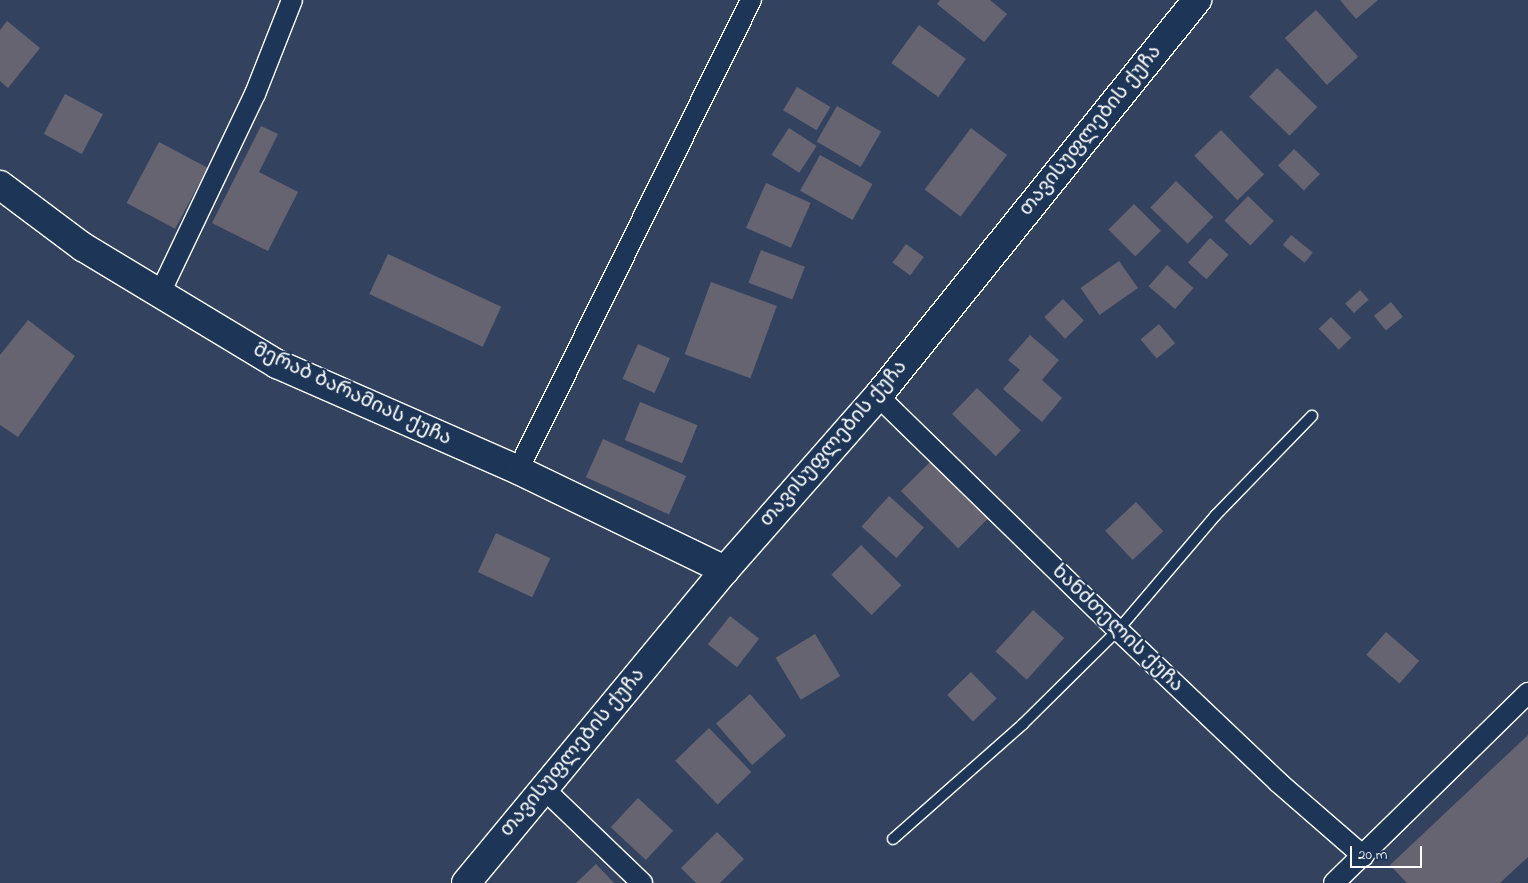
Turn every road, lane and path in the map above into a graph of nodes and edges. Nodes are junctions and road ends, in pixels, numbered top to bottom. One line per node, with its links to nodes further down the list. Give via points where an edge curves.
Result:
1 (292, 0): 5 (street, via 255,94)
2 (752, 0): 8 (street)
3 (1197, 0): 6 (main road, თავისუფლების ქუჩა)
4 (0, 185): 5 (main road, მერაბ ბარამიას ქუჩა, via 83,246)
5 (160, 293): 8 (main road, მერაბ ბარამიას ქუჩა, via 277,364)
6 (878, 396): 9 (main road, თავისუფლების ქუჩა); 10 (street, ხანძთელის ქუჩა)
7 (1312, 416): 10 (lane, via 1216,515)
8 (518, 470): 9 (main road, მერაბ ბარამიას ქუჩა)
9 (725, 570): 12 (main road, თავისუფლების ქუჩა)
10 (1118, 630): 13 (lane, via 1024,724); 14 (street, ხანძთელის ქუჩა, via 1278,782)
11 (1528, 693): 14 (street)
12 (544, 789): 15 (main road, თავისუფლების ქუჩა); 16 (street)
13 (893, 839)
14 (1363, 856): 17 (street)
15 (466, 883)
16 (642, 883)
17 (1334, 883)

